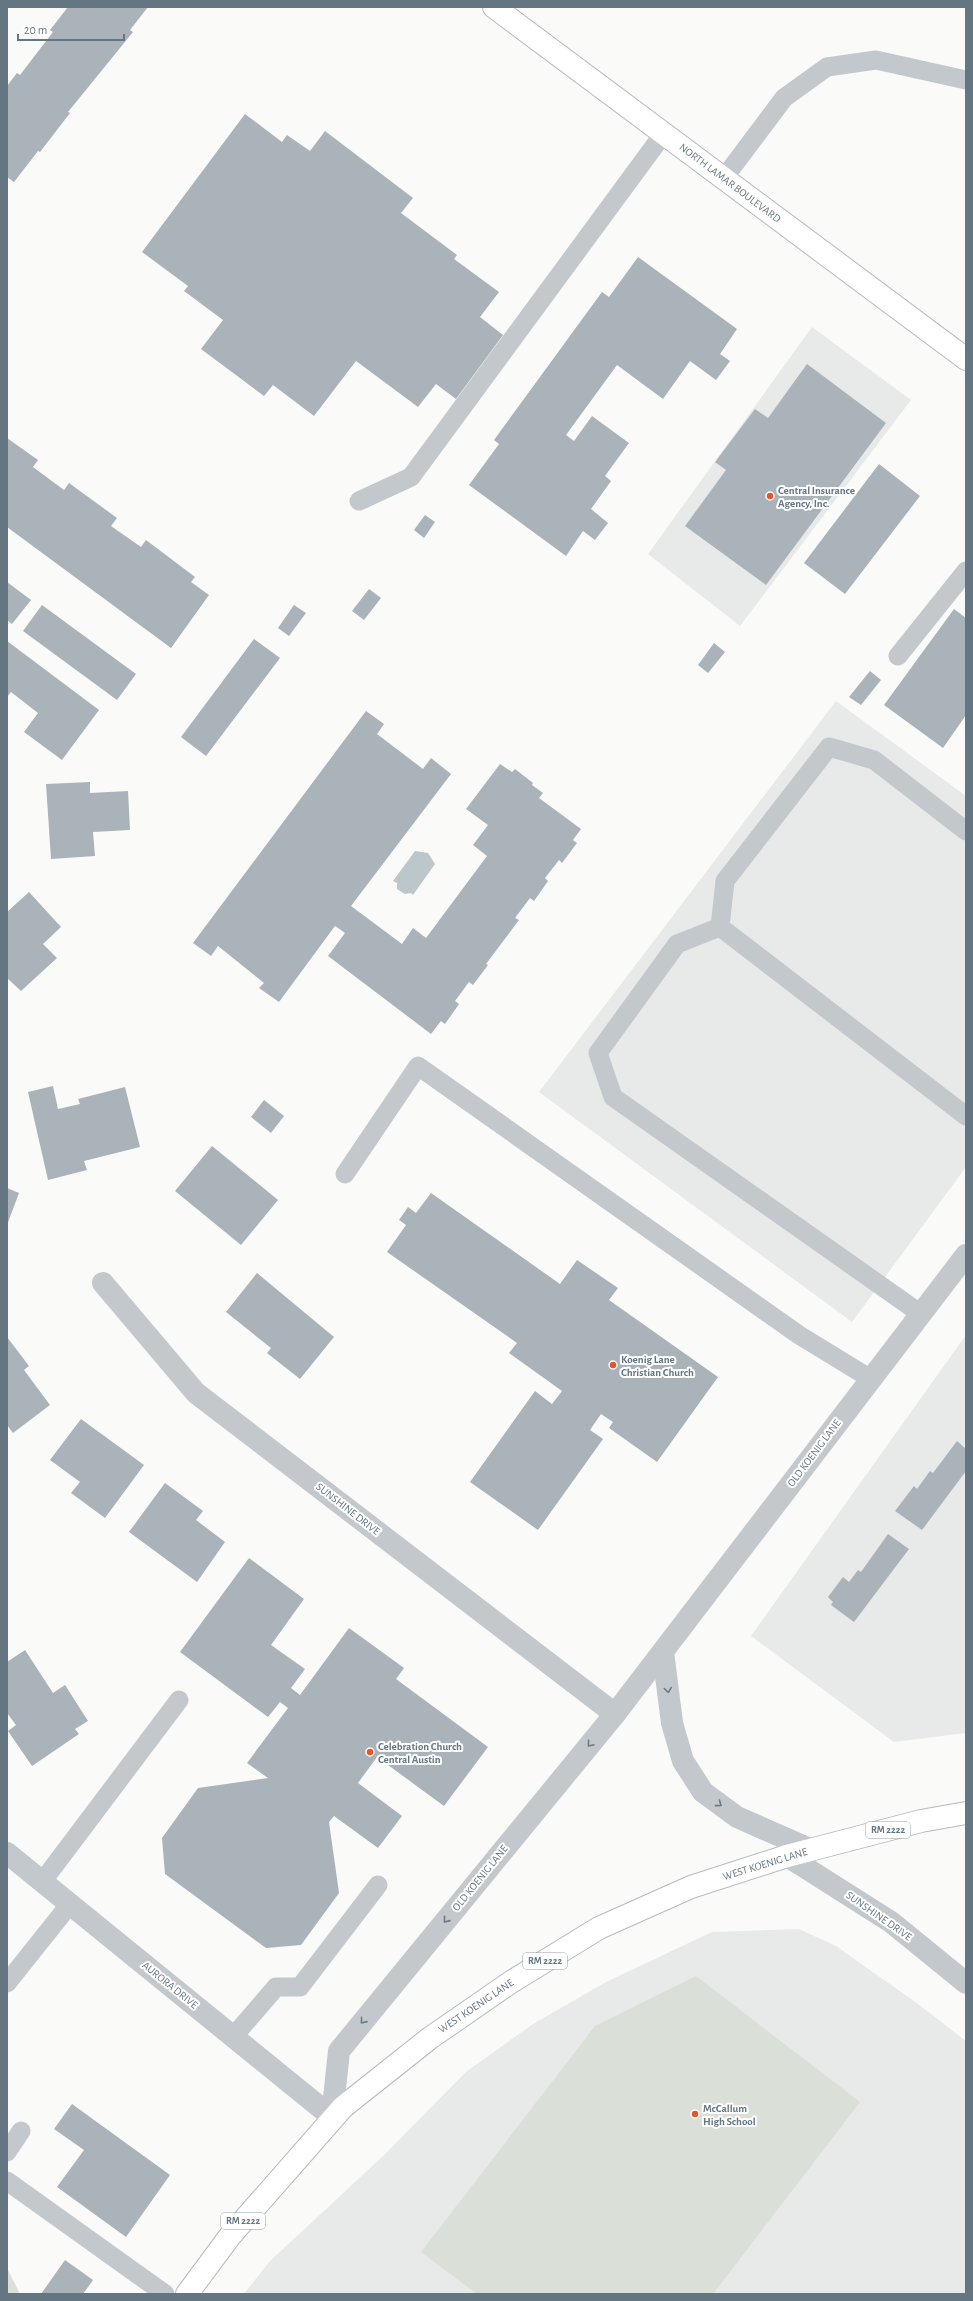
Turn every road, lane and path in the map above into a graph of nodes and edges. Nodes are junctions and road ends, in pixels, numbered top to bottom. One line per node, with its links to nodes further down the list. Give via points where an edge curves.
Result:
1 (494, 7): 3 (main road, NORTH LAMAR BOULEVARD)
2 (966, 80): 4 (lane, via 876,60 827,67 784,98)
3 (664, 133): 4 (main road, NORTH LAMAR BOULEVARD); 6 (lane, via 411,478)
4 (724, 178): 5 (main road, NORTH LAMAR BOULEVARD)
5 (966, 358)
6 (359, 501)
7 (966, 571): 8 (lane)
8 (898, 656)
9 (966, 831): 10 (lane, via 874,760 829,747 725,881)
10 (720, 927): 11 (lane); 15 (lane, via 677,944 598,1053 613,1097)
11 (966, 1116)
12 (344, 1174): 16 (lane, via 418,1066 799,1335)
13 (966, 1255): 15 (street, OLD KOENIG LANE)
14 (103, 1283): 19 (street, SUNSHINE DRIVE, via 196,1393)
15 (921, 1314): 16 (street, OLD KOENIG LANE)
16 (871, 1379): 17 (street, OLD KOENIG LANE)
17 (662, 1652): 19 (street, OLD KOENIG LANE); 21 (street, one-way to 21, via 672,1723 683,1761 702,1792 737,1817)
18 (180, 1700): 24 (lane)
19 (615, 1714): 30 (street, OLD KOENIG LANE, one-way to 30, via 339,2051)
20 (966, 1813): 21 (main road, WEST KOENIG LANE / RM 2222)
21 (812, 1850): 23 (main road, WEST KOENIG LANE / RM 2222)
22 (7, 1853): 24 (street, AURORA DRIVE)
23 (787, 1856): 27 (street, SUNSHINE DRIVE, via 891,1922); 30 (main road, WEST KOENIG LANE / RM 2222, via 691,1887 599,1928 511,1982 430,2038)
24 (42, 1882): 26 (street, AURORA DRIVE)
25 (378, 1885): 29 (lane, via 300,1987 276,1987)
26 (70, 1904): 28 (lane); 29 (street, AURORA DRIVE)
27 (966, 1982)
28 (7, 1983)
29 (233, 2037): 30 (street, AURORA DRIVE)
30 (332, 2117): 35 (main road, WEST KOENIG LANE / RM 2222, via 230,2236)
31 (21, 2131): 32 (lane)
32 (7, 2152)
33 (7, 2181): 34 (lane)
34 (165, 2294)
35 (186, 2294)

